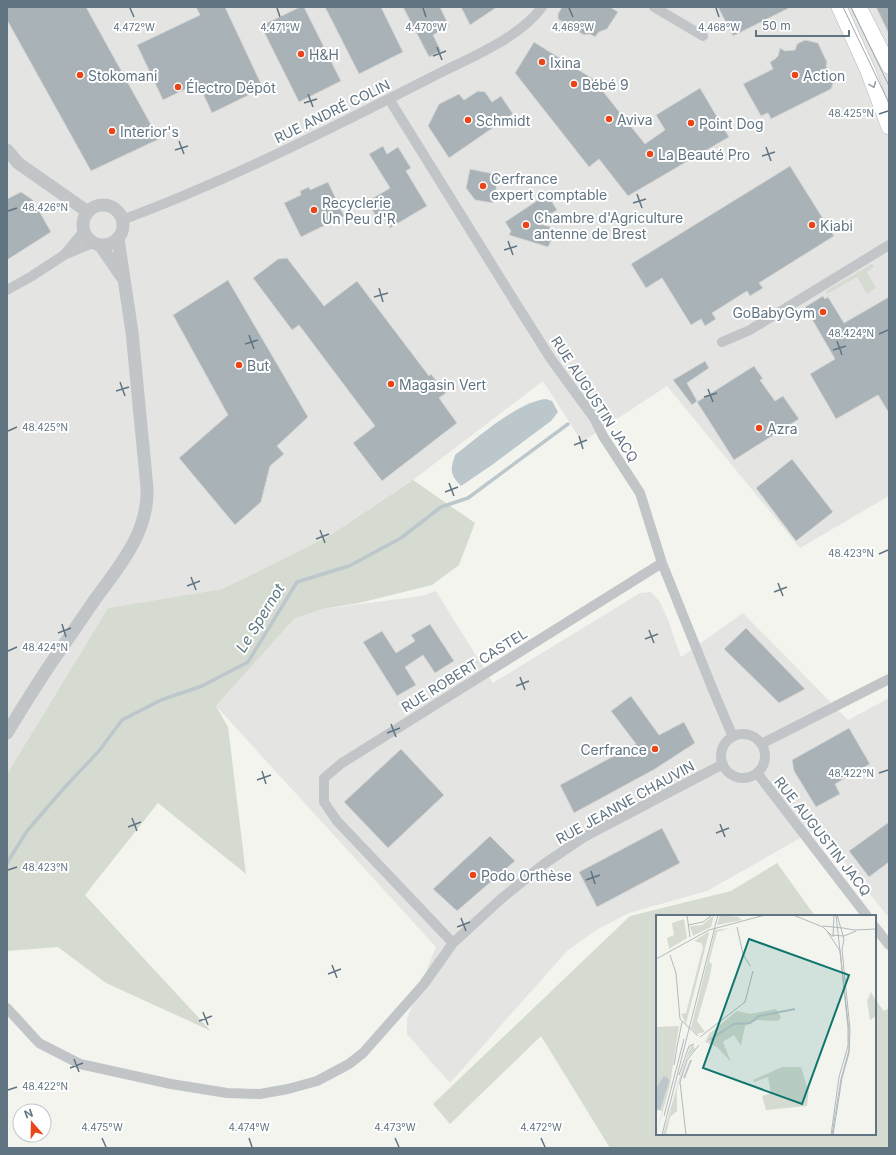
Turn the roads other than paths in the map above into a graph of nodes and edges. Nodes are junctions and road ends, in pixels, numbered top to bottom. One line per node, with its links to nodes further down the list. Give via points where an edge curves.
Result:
1 (542, 7): 7 (street, RUE ANDRÉ COLIN, via 535,17 507,39)
2 (654, 7): 5 (street)
3 (839, 7): 8 (main road, one-way to 8, via 868,71)
4 (859, 7): 6 (main road)
5 (703, 36)
6 (889, 66)
7 (389, 99): 11 (street, RUE ANDRÉ COLIN, via 200,190); 20 (street, RUE AUGUSTIN JACQ, via 551,360 594,418 640,493)
8 (889, 127)
9 (7, 150): 10 (street, via 18,163)
10 (88, 212): 11 (street, via 98,206 110,207 120,214); 12 (street, via 84,218)
11 (122, 220): 13 (street, via 123,227)
12 (84, 231): 14 (street); 16 (street)
13 (118, 239): 14 (street, via 106,245); 17 (street)
14 (96, 244): 16 (street); 17 (street)
15 (889, 245): 19 (street, via 750,330)
16 (64, 255): 18 (street)
17 (124, 280): 22 (street, via 132,332 148,501 146,512 126,557 57,654)
18 (7, 290)
19 (722, 342)
20 (662, 563): 23 (street, RUE AUGUSTIN JACQ); 29 (street, RUE ROBERT CASTEL, via 342,763 324,778 324,802 337,820)
21 (889, 679): 24 (street)
22 (7, 733)
23 (734, 737): 24 (street, via 741,734 749,735); 25 (street, via 727,741 723,748)
24 (761, 744): 26 (street, via 765,760)
25 (722, 764): 26 (street, via 728,772 737,777 748,778); 29 (street, RUE JEANNE CHAUVIN, via 584,837 544,864)
26 (757, 773): 27 (street, RUE AUGUSTIN JACQ)
27 (866, 915)
28 (876, 928): 30 (street)
29 (453, 943): 31 (street, RUE JEANNE CHAUVIN, via 424,984 363,1053 349,1064 317,1081 260,1094 227,1093 171,1084 80,1064 40,1043)
30 (889, 945)
31 (7, 1008)

